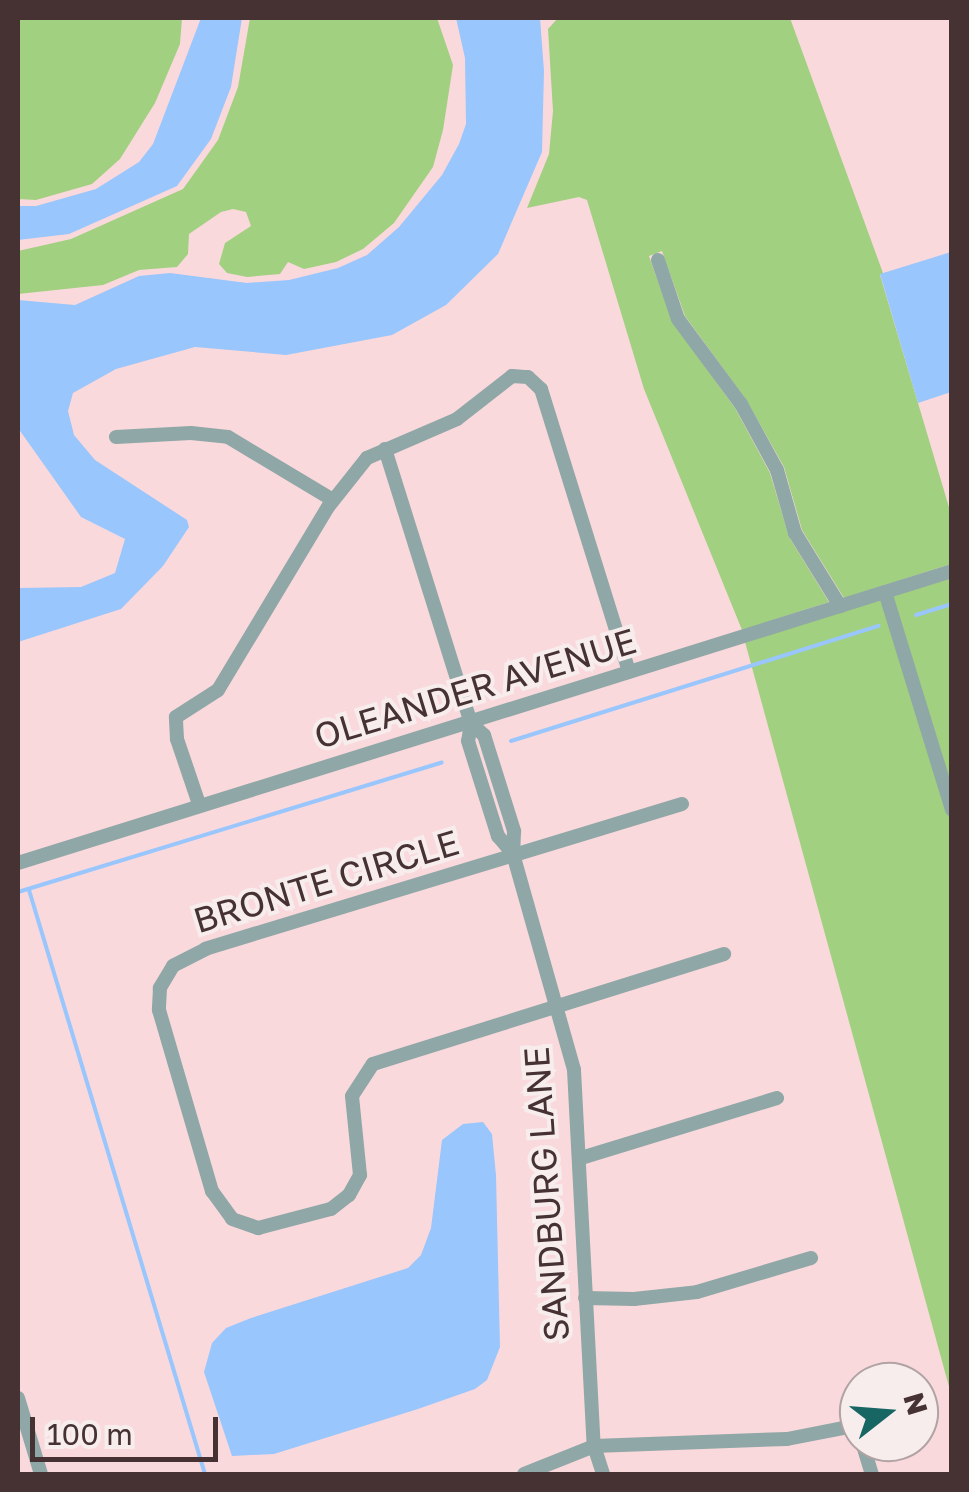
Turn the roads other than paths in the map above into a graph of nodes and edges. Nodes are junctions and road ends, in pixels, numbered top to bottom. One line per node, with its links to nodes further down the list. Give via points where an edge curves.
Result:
1 (658, 260): 7 (street, via 678,319 750,421 777,470 795,533)
2 (116, 437): 4 (street, via 228,437)
3 (385, 449): 4 (street, via 367,458); 8 (street, via 457,419 512,376 528,377 541,389); 9 (street, SANDBURG LANE)
4 (333, 500): 10 (street, via 218,690 176,717)
5 (952, 571): 6 (street, OLEANDER AVENUE)
6 (885, 592): 7 (street, OLEANDER AVENUE); 12 (street)
7 (840, 606): 8 (street, OLEANDER AVENUE)
8 (629, 672): 9 (street, OLEANDER AVENUE)
9 (471, 723): 10 (street, OLEANDER AVENUE); 13 (street, SANDBURG LANE, via 484,735 514,831)
10 (199, 804): 14 (street, OLEANDER AVENUE)
11 (682, 804): 13 (street)
12 (952, 810)
13 (513, 854): 16 (street, SANDBURG LANE); 16 (street, BRONTE CIRCLE, via 206,949 173,966 160,988 159,1010 219,1204 240,1223 268,1228 339,1204 360,1175 351,1108 367,1070 393,1055)
14 (18, 863)
15 (724, 954): 16 (street)
16 (556, 1004): 18 (street, SANDBURG LANE, via 574,1070)
17 (777, 1098): 18 (street)
18 (581, 1158): 20 (street, SANDBURG LANE)
19 (811, 1258): 20 (street, via 697,1292)
20 (585, 1298): 23 (street, SANDBURG LANE)
21 (18, 1398): 24 (street)
22 (839, 1428): 23 (street, via 786,1439)
23 (594, 1446): 25 (street); 26 (street, SANDBURG LANE)
24 (41, 1474)
25 (524, 1474)
26 (603, 1474)

